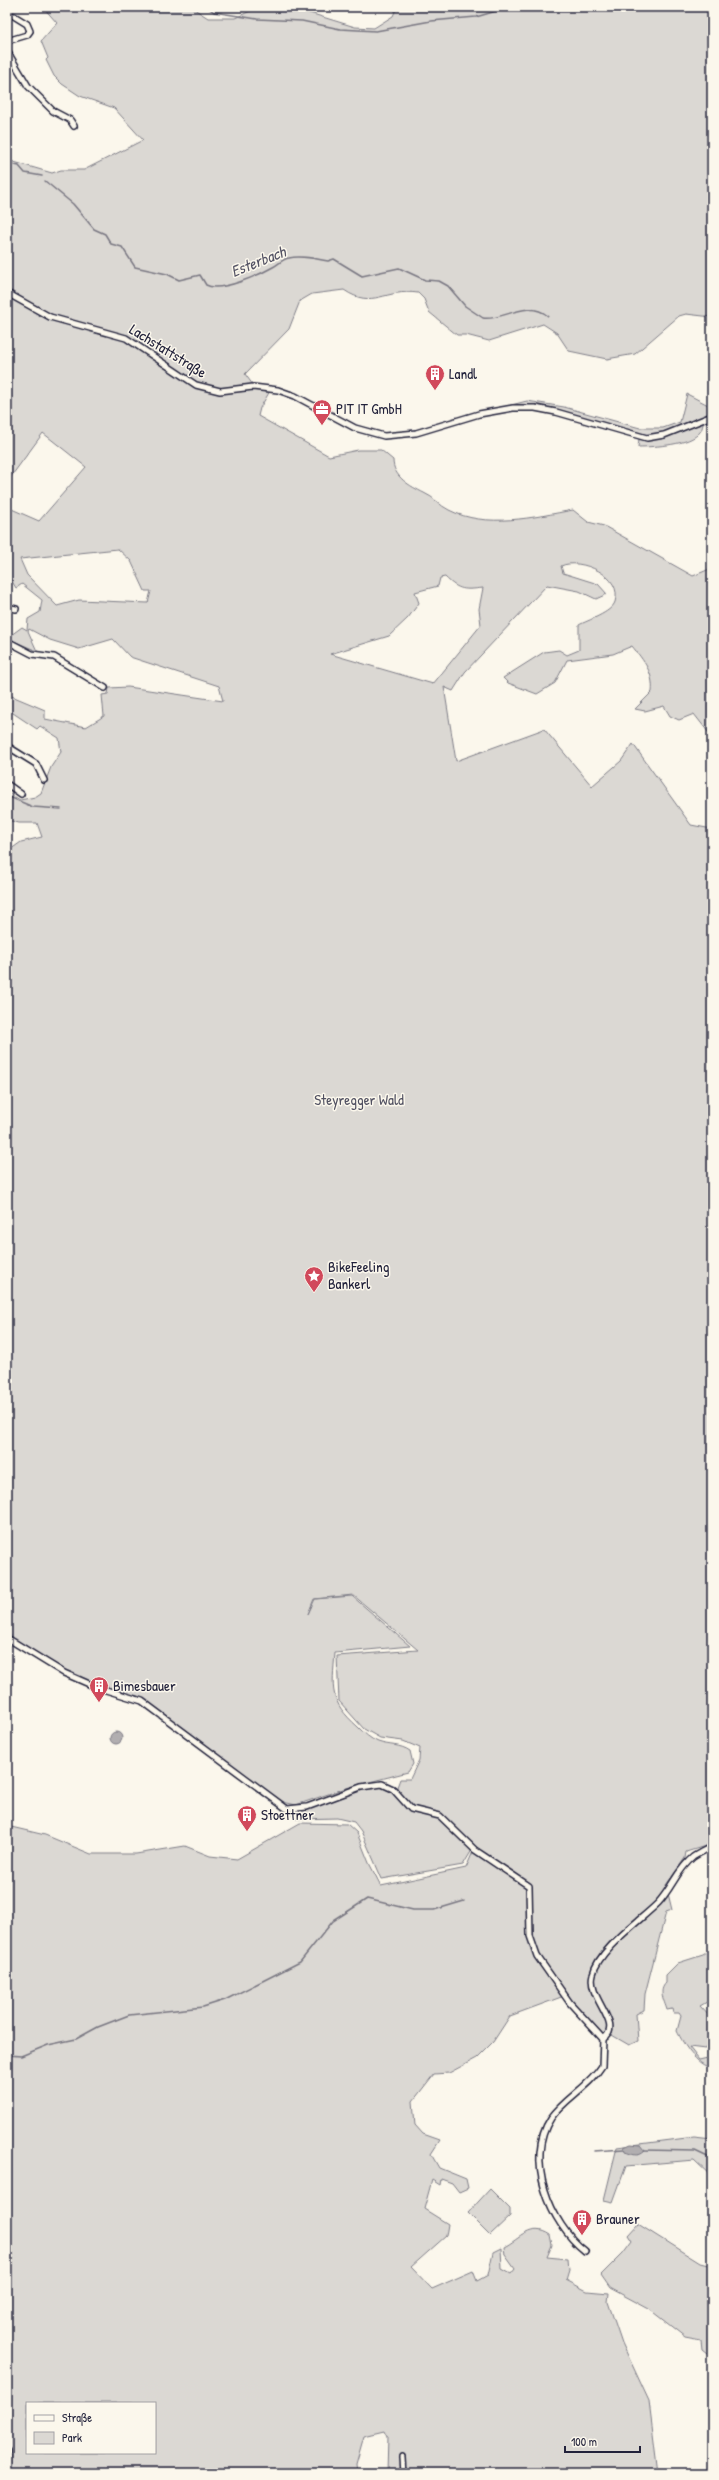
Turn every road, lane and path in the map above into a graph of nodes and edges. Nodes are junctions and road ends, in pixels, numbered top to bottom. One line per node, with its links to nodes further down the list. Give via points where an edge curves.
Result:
1 (14, 16): 2 (street, via 27,24 30,31 27,35)
2 (7, 41)
3 (7, 51): 4 (street, via 28,86 53,111 70,120)
4 (74, 126)
5 (7, 293): 6 (street, Lachstattstraße, via 50,317 126,338 196,385 220,391 253,387 286,393 355,428 384,436 411,434 485,412 513,408 551,411 647,438 664,435)
6 (712, 416)
7 (7, 607): 8 (street)
8 (16, 609)
9 (7, 641): 10 (street, via 32,654 54,657)
10 (105, 688)
11 (7, 746): 12 (street, via 36,764)
12 (44, 780)
13 (7, 784): 14 (street)
14 (22, 794)
15 (7, 1638): 17 (street, via 64,1673 96,1687 142,1701 287,1809 307,1807 350,1790 376,1784 393,1789 411,1809 440,1816 475,1850 529,1886 530,1936 537,1956 570,2003)
16 (712, 1846): 17 (street, via 694,1856 682,1868 659,1902 599,1959 591,1985 610,2022 610,2031)
17 (603, 2039): 18 (street, via 602,2066 552,2117 544,2132 539,2156 541,2174 554,2212 571,2240)
18 (585, 2251)
19 (7, 2451): 21 (street)
20 (402, 2457): 22 (street)
21 (8, 2473)
22 (403, 2473)

